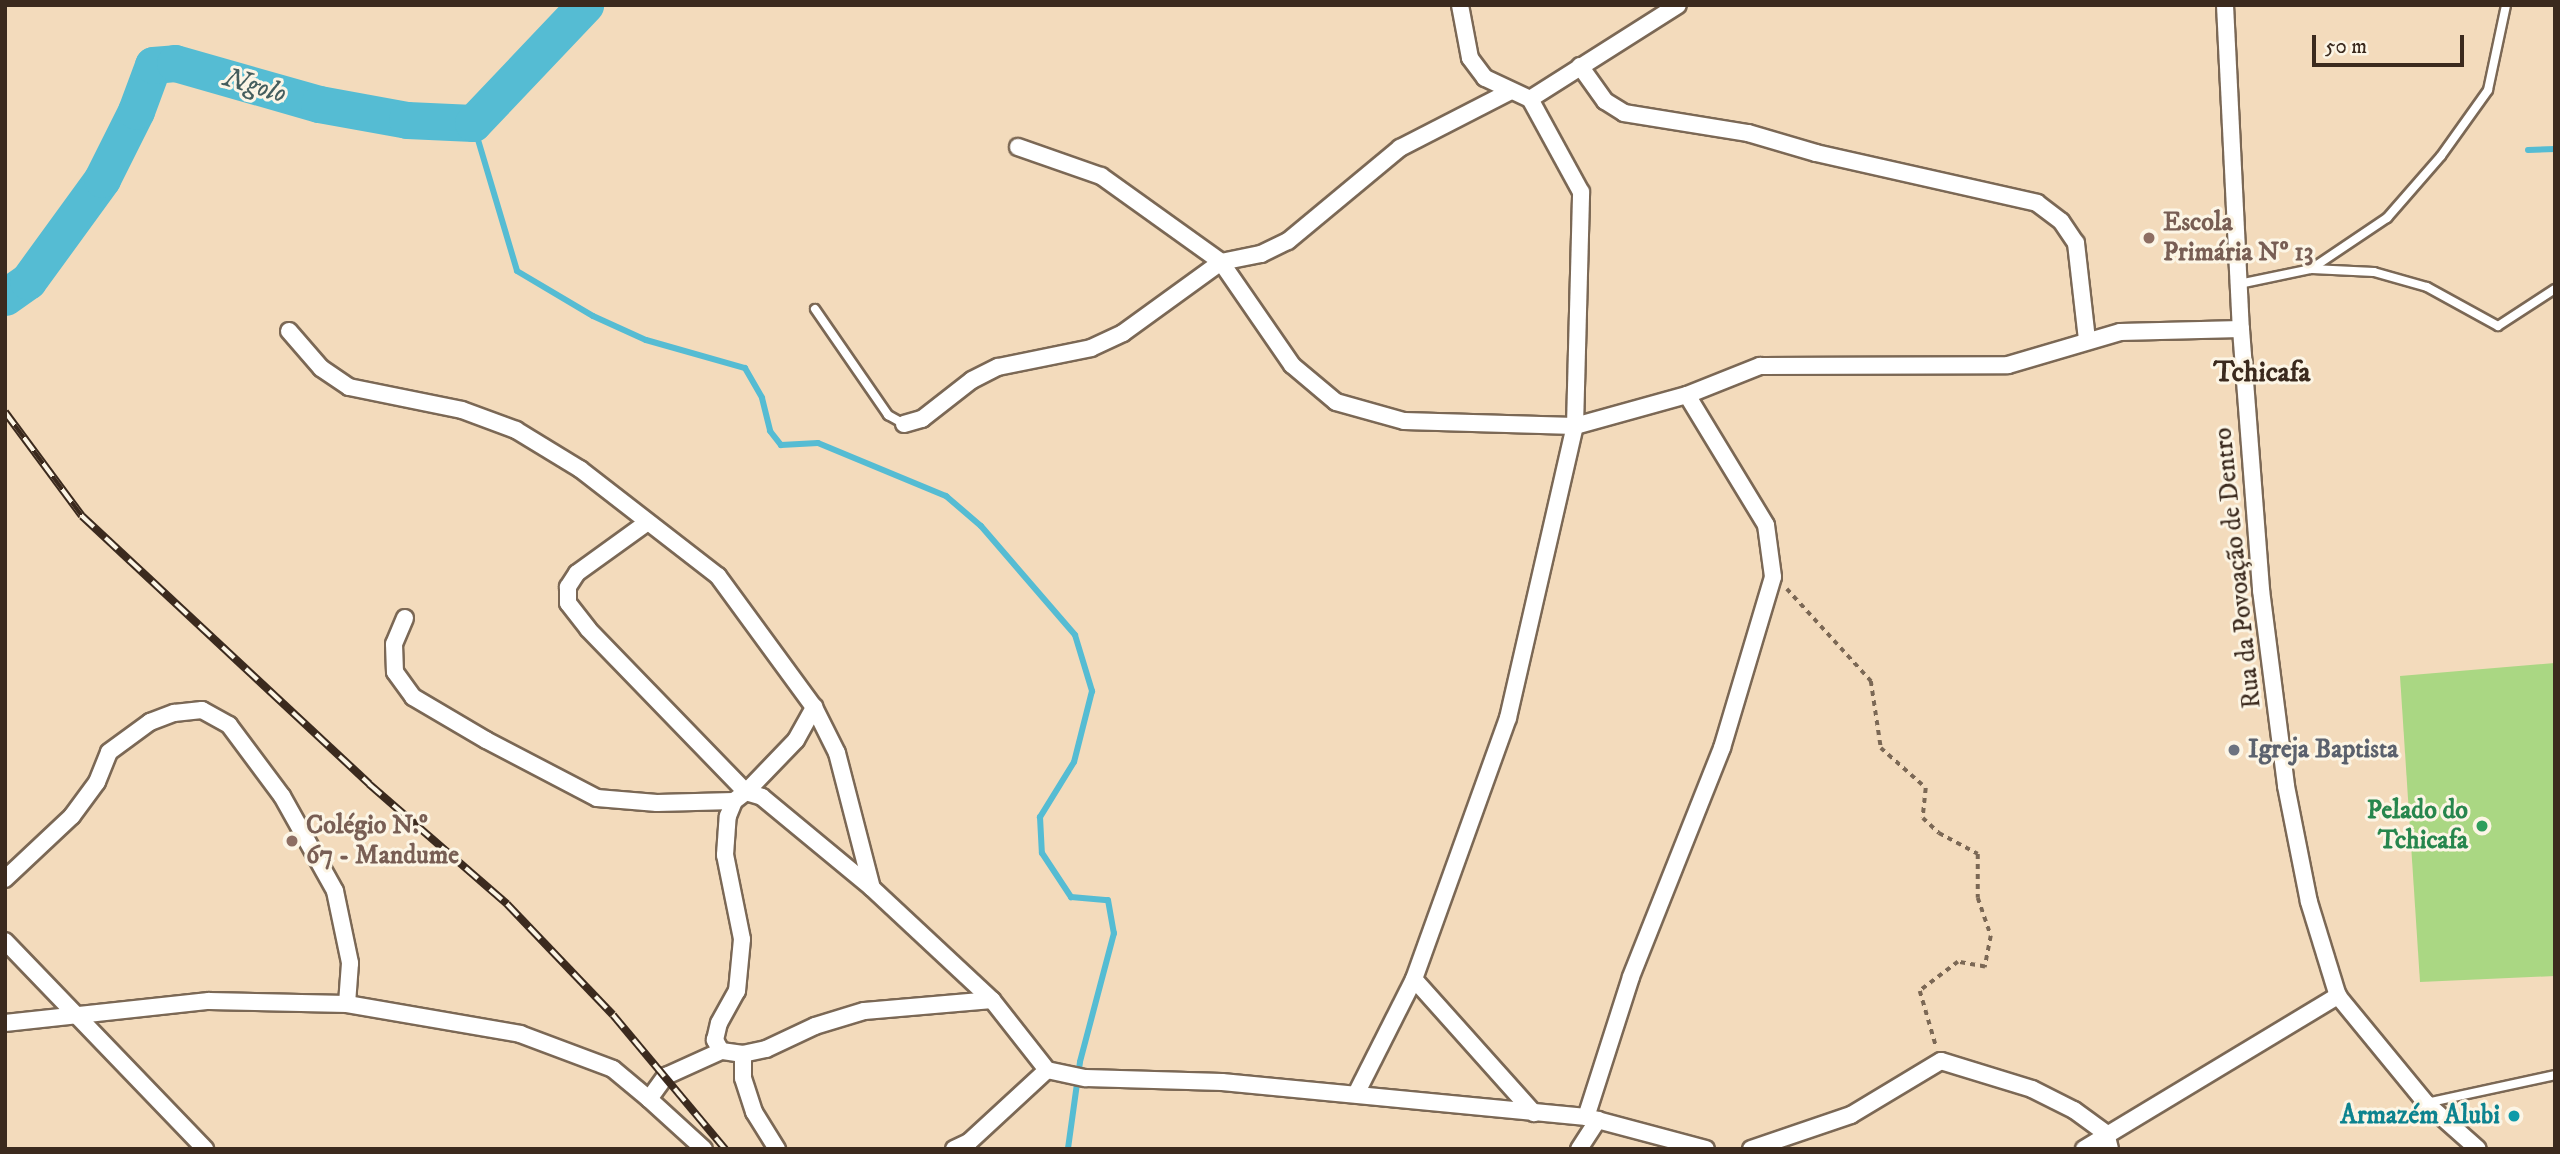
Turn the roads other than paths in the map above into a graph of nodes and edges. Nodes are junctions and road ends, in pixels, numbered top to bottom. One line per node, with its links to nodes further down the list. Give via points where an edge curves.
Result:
1 (1460, 5): 6 (street, via 1470,58 1485,78)
2 (1678, 5): 5 (street)
3 (2225, 5): 11 (street, Rua da Povoação de Dentro)
4 (2506, 5): 10 (lane, via 2488,90 2441,156 2387,218)
5 (1580, 66): 7 (street); 16 (street, via 1605,101 1624,113 1748,133 2037,203 2061,221 2076,243)
6 (1508, 92): 7 (street); 9 (street, via 1400,148 1288,241 1261,254)
7 (1530, 99): 19 (street, via 1581,192)
8 (1018, 147): 9 (street, via 1101,176)
9 (1221, 262): 18 (street, via 1123,334 1091,348 998,367 972,380 922,419); 19 (street, via 1292,365 1336,402 1404,421)
10 (2311, 269): 11 (lane); 12 (lane, via 2374,272 2427,287 2498,326)
11 (2239, 284): 14 (street, Rua da Povoação de Dentro)
12 (2555, 289)
13 (815, 309): 18 (lane, via 888,415)
14 (2241, 329): 16 (street, via 2120,332); 28 (street, Rua da Povoação de Dentro, via 2260,590 2286,786 2309,902)
15 (289, 331): 20 (street, via 321,368 349,387 462,410 516,430 580,469)
16 (2087, 339): 17 (street, via 2039,359 2008,365 1760,366)
17 (1687, 395): 19 (street); 41 (street, via 1766,525 1773,577 1722,748 1631,977)
18 (904, 424)
19 (1575, 426): 27 (street, via 1508,718)
20 (645, 524): 22 (street, via 718,576); 23 (street, via 577,573 568,587 568,603)
21 (405, 618): 23 (street, via 394,645 396,672 413,697 486,740 597,797 657,803)
22 (814, 707): 23 (street, via 796,740); 25 (street, via 837,753)
23 (740, 797): 25 (street, via 762,797); 33 (street, via 727,816 725,855 742,939 737,991 715,1040)
24 (5, 879): 30 (street, via 72,817 97,782 109,752 150,722 202,710 229,725 282,796 335,891 350,963)
25 (872, 888): 29 (street)
26 (5, 940): 31 (street)
27 (1415, 978): 37 (street); 40 (street)
28 (2338, 996): 39 (street, Rua da Povoação de Dentro); 42 (street)
29 (992, 1000): 34 (street, via 864,1011); 35 (street)
30 (347, 1004): 31 (street, via 209,1001); 38 (street, via 520,1034 613,1069)
31 (76, 1018): 32 (street); 43 (street)
32 (5, 1023)
33 (721, 1051): 34 (street); 38 (street, via 666,1076)
34 (743, 1054): 45 (street, via 743,1078 754,1112)
35 (1054, 1071): 37 (street, via 1086,1079 1222,1082); 46 (street)
36 (2555, 1075): 39 (lane)
37 (1356, 1094): 40 (street)
38 (649, 1099): 44 (street)
39 (2426, 1103): 51 (street, Rua da Povoação de Dentro)
40 (1534, 1113): 41 (street)
41 (1592, 1119): 47 (street); 48 (street)
42 (2108, 1141): 49 (street, via 2032,1089 1941,1061 1851,1115); 50 (street)
43 (205, 1149)
44 (704, 1149)
45 (777, 1149)
46 (954, 1149)
47 (1580, 1149)
48 (1706, 1149)
49 (1751, 1149)
50 (2084, 1149)
51 (2478, 1149)

